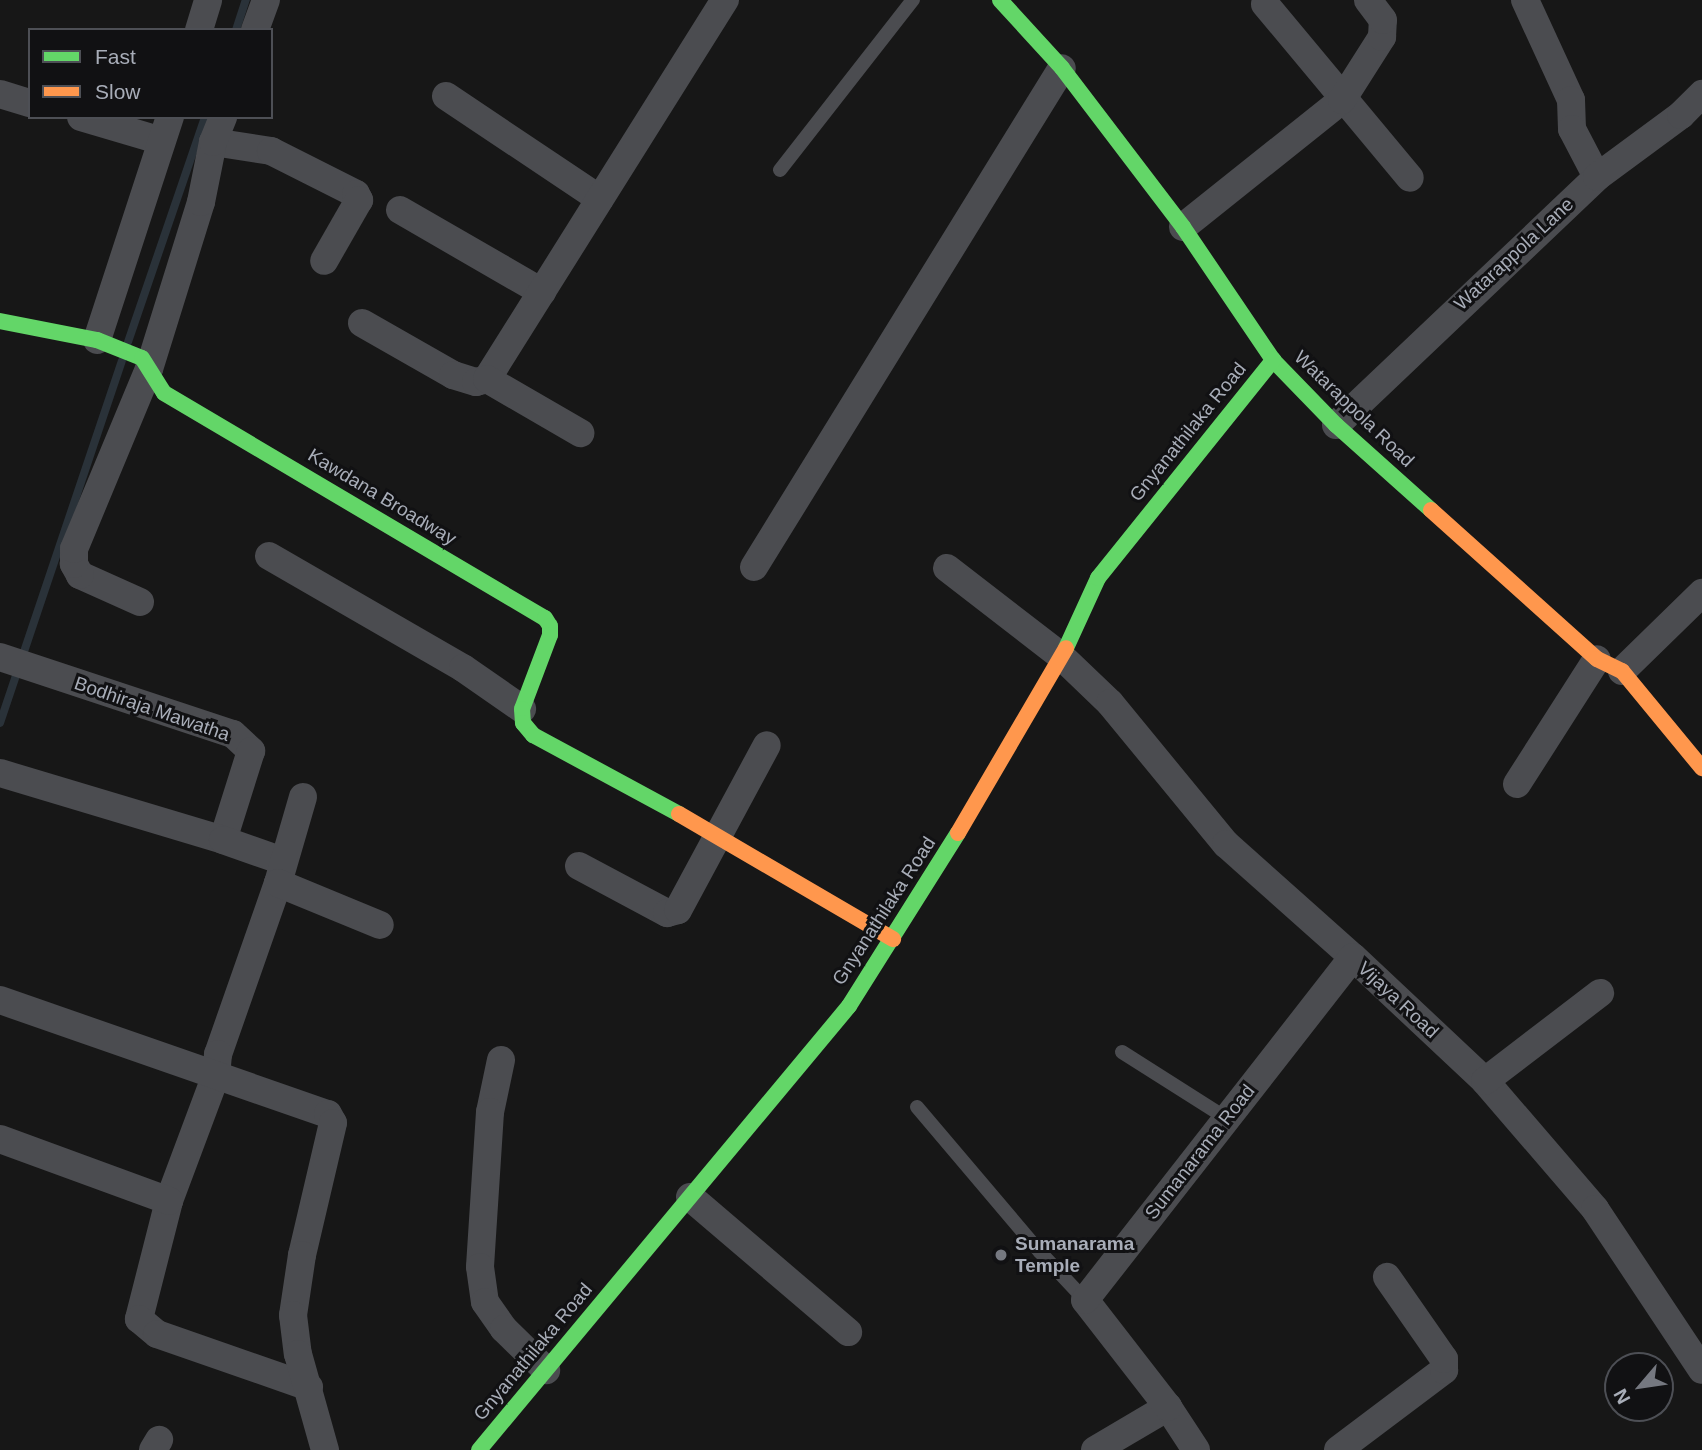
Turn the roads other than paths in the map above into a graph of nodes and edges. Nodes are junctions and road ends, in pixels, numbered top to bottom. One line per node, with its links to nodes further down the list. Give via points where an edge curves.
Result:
1 (208, 0): 9 (street)
2 (266, 0): 10 (street)
3 (725, 0): 23 (street)
4 (913, 0): 20 (lane)
5 (1000, 0): 11 (street, Watarappola Road)
6 (1368, 0): 15 (street, via 1383,20 1382,37)
7 (1525, 0): 21 (street, via 1571,100 1572,129)
8 (1265, 4): 15 (street)
9 (200, 28)
10 (256, 28)
11 (1062, 68): 25 (street, Watarappola Road); 37 (street)
12 (0, 94): 16 (street)
13 (1702, 94): 21 (street, Watarappola Lane)
14 (446, 96): 23 (street)
15 (1342, 100): 22 (street); 25 (street)
16 (28, 102)
17 (95, 119): 18 (street)
18 (166, 129): 30 (street)
19 (218, 130): 26 (street, via 356,194 359,200); 32 (street, via 201,202)
20 (780, 170)
21 (1597, 177): 34 (street, Watarappola Lane)
22 (1410, 178)
23 (600, 199): 27 (street)
24 (400, 210): 27 (street)
25 (1183, 227): 31 (street, Watarappola Road)
26 (324, 261)
27 (542, 292): 33 (street)
28 (0, 321): 30 (street)
29 (362, 323): 33 (street, via 453,375 476,382)
30 (106, 344): 32 (street)
31 (1273, 360): 34 (street, Watarappola Road); 42 (street, Gnyanathilaka Road, via 1098,578)
32 (146, 364): 40 (street, via 74,549 80,575); 45 (street, Kawdana Broadway, via 164,393 545,618 550,635)
33 (487, 379): 35 (street)
34 (1336, 425): 43 (street, Watarappola Road)
35 (580, 433)
36 (269, 556): 45 (street, via 463,668)
37 (754, 567)
38 (947, 568): 42 (street, Vijaya Road)
39 (1702, 593): 44 (street)
40 (140, 602)
41 (0, 657): 52 (street, Bodhiraja Mawatha, via 233,734 251,751)
42 (1062, 657): 56 (street, Gnyanathilaka Road); 57 (street, Vijaya Road, via 1110,703 1226,844)
43 (1597, 659): 44 (street, Watarappola Road); 49 (street)
44 (1622, 671): 47 (street, Watarappola Road)
45 (522, 709): 51 (street, via 523,723 533,735)
46 (767, 745): 51 (street)
47 (1702, 768)
48 (1, 773): 52 (street)
49 (1517, 784)
50 (303, 797): 54 (street)
51 (719, 837): 53 (street, via 678,910 667,913); 56 (street)
52 (223, 840): 54 (street)
53 (579, 866)
54 (281, 872): 55 (street); 62 (street, via 218,1054)
55 (380, 925)
56 (893, 939): 67 (street, Gnyanathilaka Road, via 849,1006)
57 (1353, 957): 63 (street, Vijaya Road); 65 (street, Sumanarama Road)
58 (1600, 993): 63 (street)
59 (0, 1000): 62 (street)
60 (1122, 1052): 65 (lane)
61 (500, 1060): 73 (street, via 490,1112 480,1268 485,1302 504,1329)
62 (216, 1075): 68 (street); 74 (street, via 328,1114 333,1123 293,1315 298,1354)
63 (1485, 1081): 72 (street, Vijaya Road, via 1595,1209)
64 (917, 1107): 70 (lane)
65 (1226, 1118): 70 (street, Sumanarama Road)
66 (0, 1139): 68 (street)
67 (690, 1197): 71 (street); 73 (street, Gnyanathilaka Road)
68 (169, 1201): 74 (street, via 139,1319 158,1334)
69 (1387, 1278): 80 (street, via 1444,1359 1444,1370)
70 (1086, 1300): 75 (street)
71 (848, 1332)
72 (1697, 1353)
73 (546, 1370): 77 (street, Gnyanathilaka Road)
74 (309, 1387): 76 (street)
75 (1168, 1407): 78 (street); 79 (street)
76 (325, 1450)
77 (479, 1450)
78 (1095, 1450)
79 (1196, 1450)
80 (1338, 1450)

